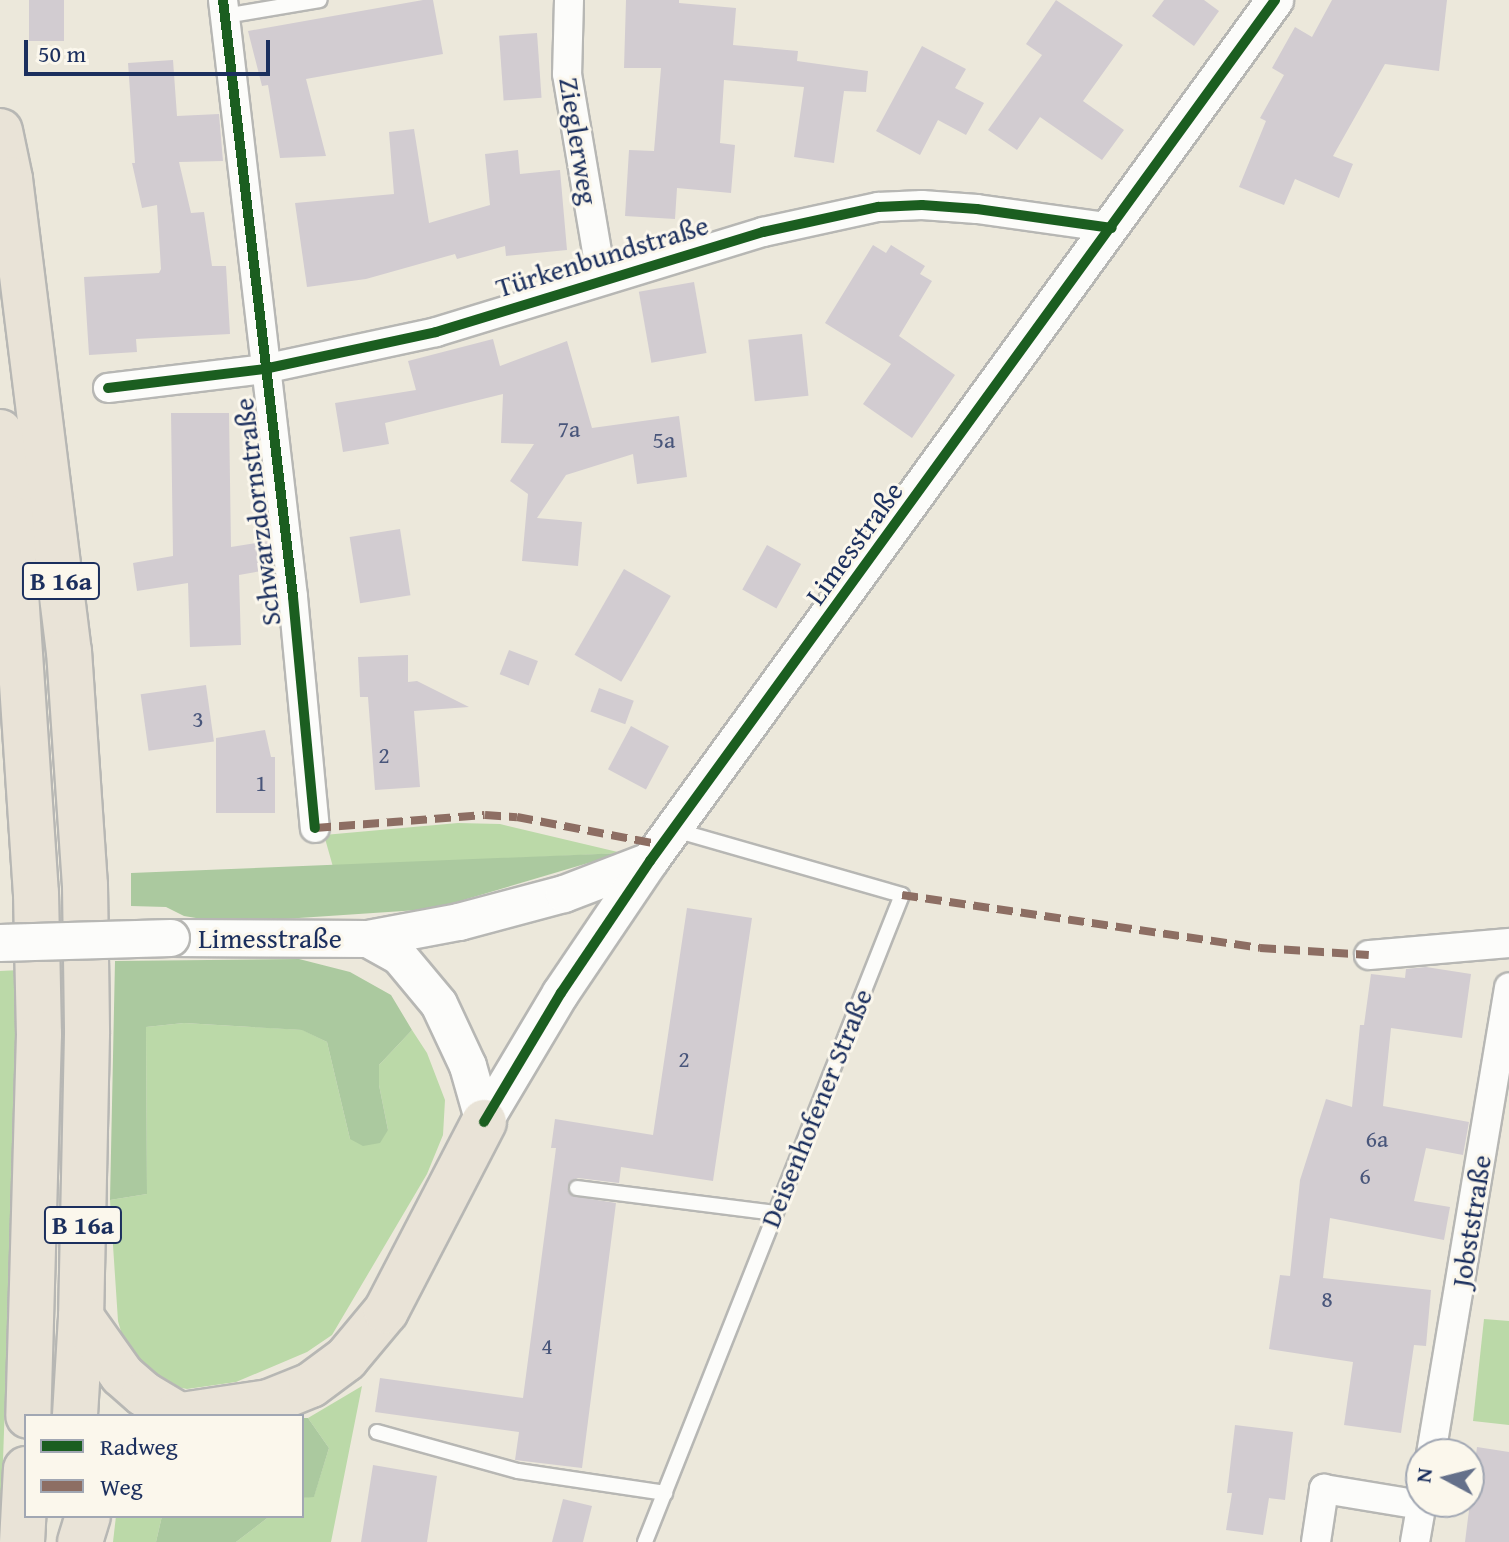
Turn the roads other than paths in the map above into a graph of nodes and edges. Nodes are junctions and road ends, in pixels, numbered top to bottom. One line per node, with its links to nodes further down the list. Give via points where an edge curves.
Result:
1 (320, 0): 4 (lane)
2 (569, 0): 7 (street, Zieglerweg, via 567,74)
3 (1266, 2): 6 (street, Limesstraße)
4 (224, 8): 8 (street, Schwarzdornstraße)
5 (0, 131): 22 (highway, B 16a, via 69,651 85,885)
6 (1112, 228): 7 (street, Türkenbundstraße, via 977,209 878,207 763,232); 12 (street, Limesstraße)
7 (602, 280): 8 (street, Türkenbundstraße, via 436,332)
8 (264, 369): 9 (street, Türkenbundstraße); 11 (street, Schwarzdornstraße)
9 (108, 388)
10 (0, 432): 23 (highway, B 16a, via 11,518 36,893 39,1050)
11 (315, 828)
12 (675, 830): 13 (street, Limesstraße); 21 (lane, Deisenhofener Straße, via 902,895)
13 (650, 861): 14 (street, Limesstraße, via 549,898); 19 (street, Limesstraße, via 561,993)
14 (368, 939): 15 (street, Limesstraße, bridge); 19 (street, Limesstraße, via 399,956 439,1004 468,1066)
15 (0, 943)
16 (1509, 943): 17 (street)
17 (1369, 955)
18 (1509, 987): 28 (street, Jobststraße)
19 (484, 1122): 26 (highway, via 386,1311 346,1359 311,1385 269,1402)
20 (577, 1188): 21 (lane)
21 (774, 1213): 29 (lane, Deisenhofener Straße)
22 (81, 1317): 24 (highway, B 16a); 25 (highway, via 122,1375)
23 (28, 1414)
24 (75, 1414)
25 (175, 1414)
26 (184, 1414)
27 (377, 1432): 29 (lane, via 518,1471)
28 (1434, 1438)
29 (665, 1493): 38 (lane, Deisenhofener Straße)
30 (1405, 1502): 39 (street, via 1324,1489)
31 (24, 1506): 35 (highway)
32 (69, 1518): 36 (highway)
33 (87, 1518): 37 (highway)
34 (1419, 1518): 40 (street)
35 (22, 1542)
36 (67, 1542)
37 (80, 1542)
38 (645, 1542)
39 (1316, 1542)
40 (1415, 1542)

